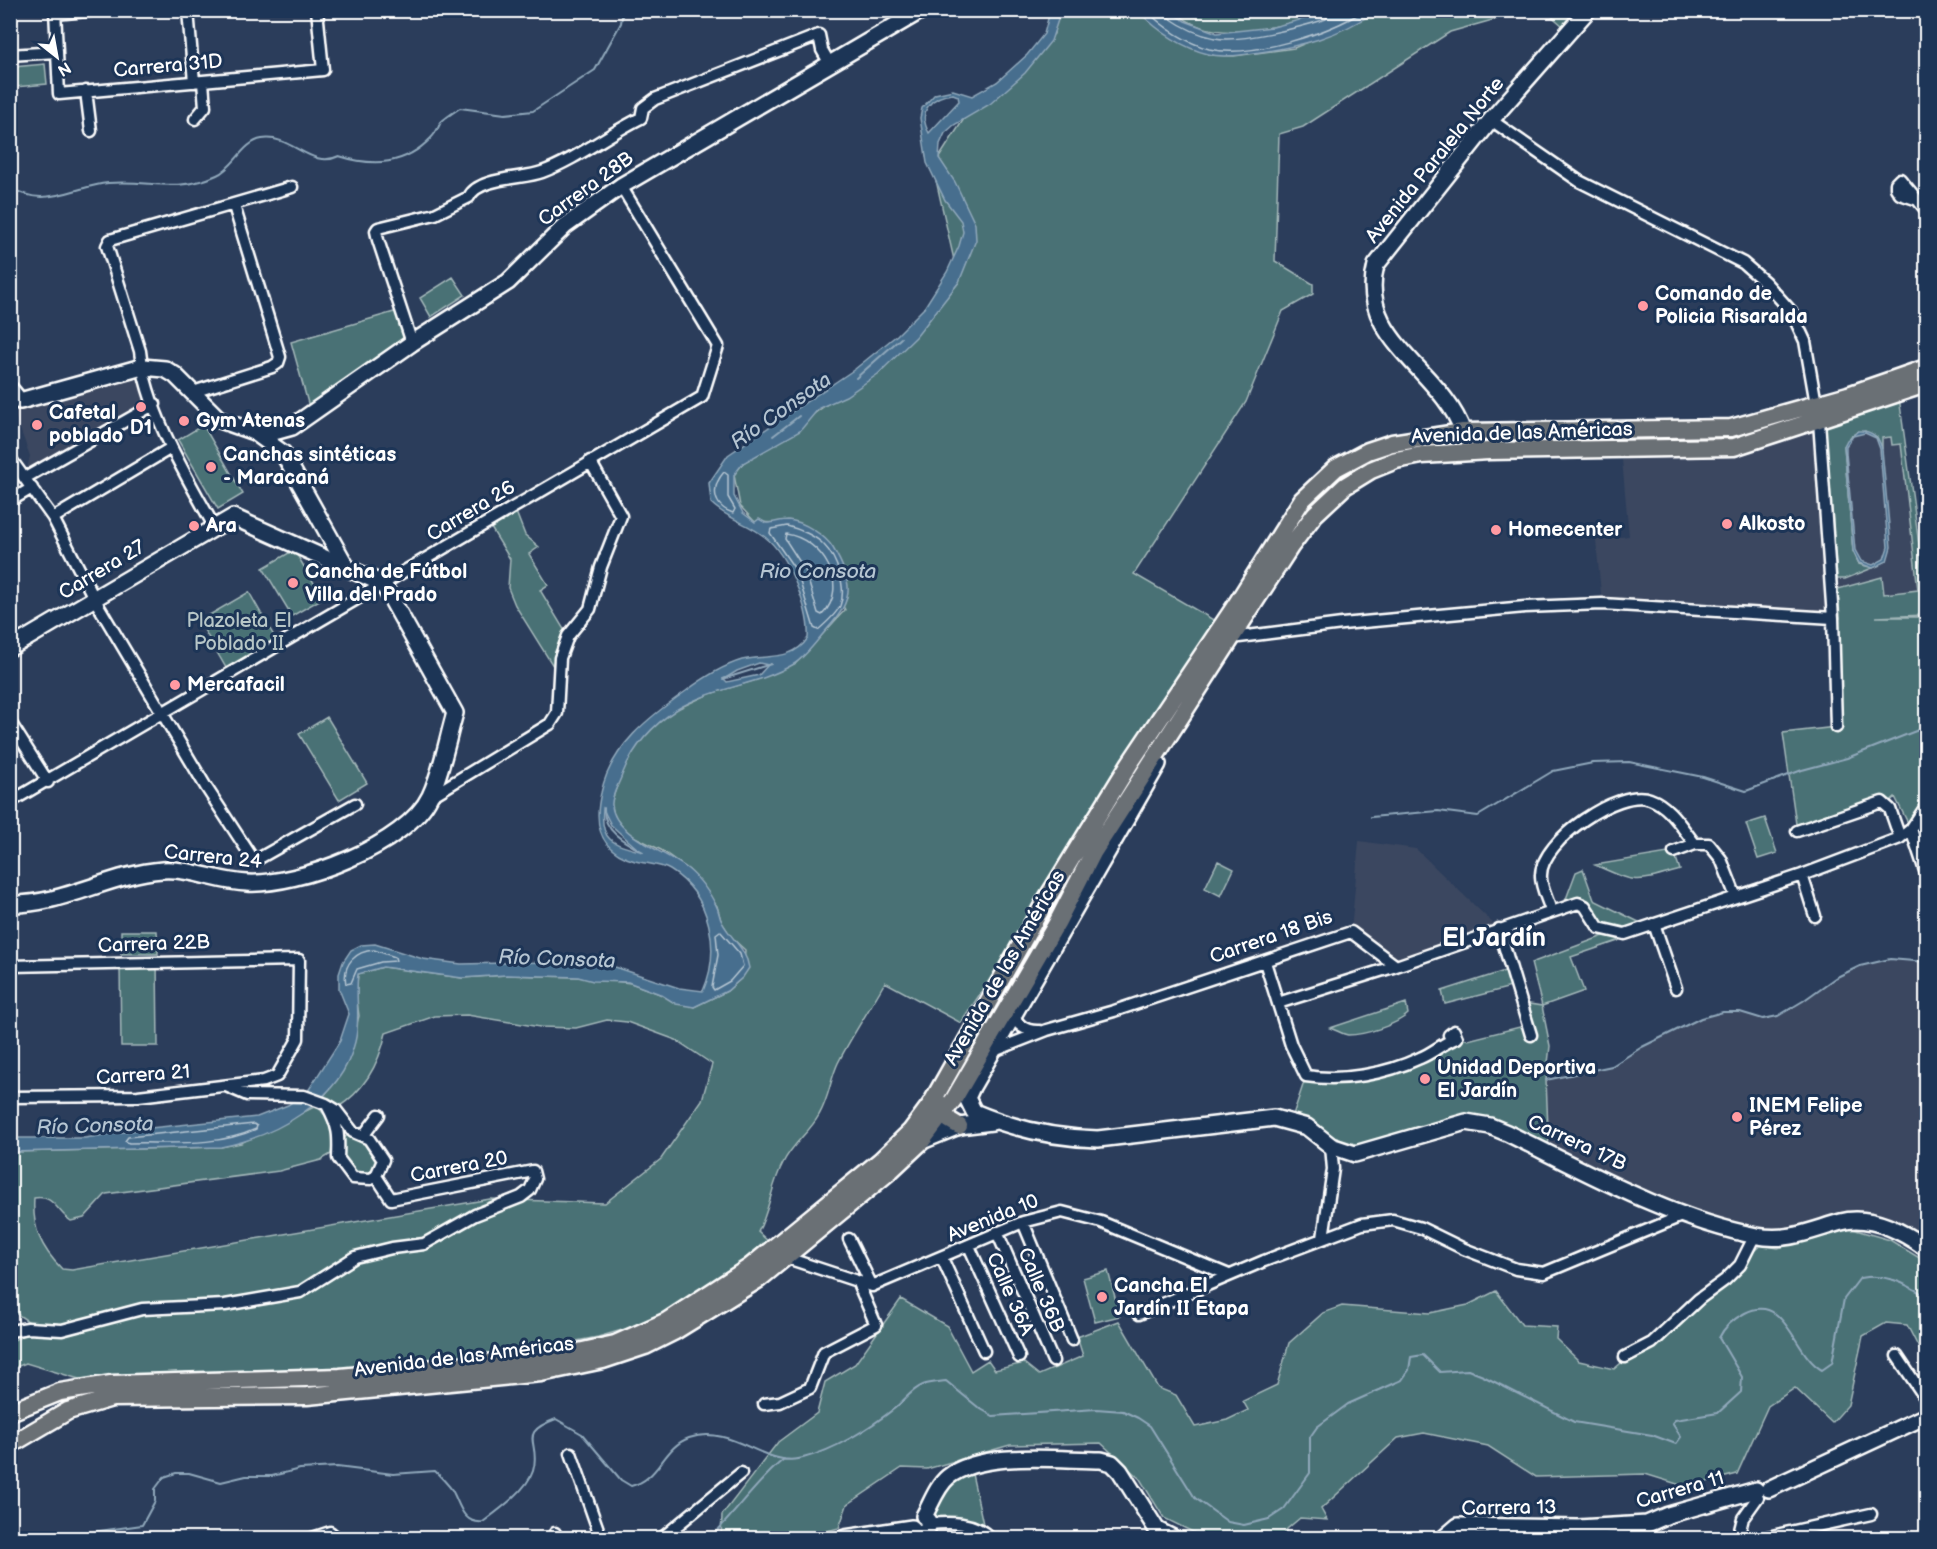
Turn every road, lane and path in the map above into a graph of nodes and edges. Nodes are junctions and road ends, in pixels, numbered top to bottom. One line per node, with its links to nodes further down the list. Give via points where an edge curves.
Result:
1 (98, 10): 6 (street)
2 (188, 10): 10 (street)
3 (317, 10): 10 (street, Carrera 31D, via 322,70)
4 (922, 10): 9 (street, Carrera 28B)
5 (1588, 10): 13 (street, Avenida Paralela Norte)
6 (55, 12): 7 (street)
7 (56, 52): 8 (street); 11 (street, Carrera 31D, via 59,94)
8 (10, 56)
9 (830, 64): 15 (street, Carrera 28B); 20 (street, via 819,35 655,99 643,108 641,117 542,172 482,185 469,197 435,214 378,228 378,240)
10 (199, 82): 11 (street, Carrera 31D); 12 (street, via 205,107)
11 (86, 91): 14 (street)
12 (195, 119)
13 (1491, 120): 27 (street, Avenida Paralela Norte, via 1376,265 1372,280 1373,299 1388,333); 28 (street, via 1579,181 1743,263 1765,282 1791,311 1805,341)
14 (91, 131)
15 (621, 186): 20 (street, Carrera 28B, via 565,226 508,282); 36 (street, Carrera 26, via 718,346 702,397)
16 (292, 187): 18 (street)
17 (1918, 200): 19 (street)
18 (234, 206): 21 (street, via 108,243); 25 (street, via 280,357 272,367)
19 (1926, 210)
20 (412, 343): 29 (street, Carrera 28B)
21 (142, 367): 24 (street, via 20,401); 25 (street, via 165,369); 26 (street)
22 (1926, 368): 28 (main road, Avenida de las Américas)
23 (1926, 384): 28 (main road, Avenida de las Américas)
24 (10, 389)
25 (190, 393): 30 (street, via 220,420)
26 (155, 404): 33 (street); 37 (street)
27 (1450, 404): 31 (street, Avenida Paralela Norte); 32 (street, Avenida Paralela Norte)
28 (1818, 412): 32 (main road, Avenida de las Américas, via 1731,428); 46 (street); 47 (main road, Avenida de las Américas, via 1734,447 1489,451 1396,460 1345,486 1315,514)
29 (292, 427): 30 (street, Carrera 28B); 34 (street)
30 (254, 432): 34 (street)
31 (1463, 432): 32 (main road, Avenida de las Américas); 45 (main road, Avenida de las Américas, via 1392,443 1336,468 1302,500)
32 (1486, 432)
33 (171, 448): 40 (street); 41 (street)
34 (283, 453): 42 (street)
35 (10, 458): 37 (street)
36 (590, 461): 43 (street, Carrera 26); 53 (street, via 621,516 590,609 568,636 560,658 557,713 550,724)
37 (25, 478): 38 (street)
38 (32, 488): 39 (street); 40 (street)
39 (10, 501)
40 (53, 518): 44 (street)
41 (215, 528): 42 (street, Carrera 27, via 233,517); 44 (street, Carrera 27)
42 (346, 566): 43 (street)
43 (383, 584): 49 (street, Carrera 26); 53 (street, Carrera 24, via 455,713)
44 (95, 600): 48 (street, Carrera 27); 49 (street)
45 (1234, 608): 47 (main road, via 1225,632); 65 (main road, Avenida de las Américas)
46 (1833, 618): 47 (street, via 1602,604 1525,607); 51 (street)
47 (1232, 638): 76 (main road, Avenida de las Américas, via 1093,853)
48 (10, 648)
49 (163, 713): 52 (street, Carrera 26); 55 (street, via 227,821 256,860)
50 (10, 722): 52 (street)
51 (1836, 727)
52 (48, 782): 54 (street, Carrera 26)
53 (430, 797): 66 (street, Carrera 24, via 403,830 385,842 327,867 268,884 163,870 47,902)
54 (10, 802)
55 (355, 804)
56 (1926, 806): 57 (street)
57 (1911, 829): 59 (street); 62 (street)
58 (1797, 831): 59 (street, via 1882,802 1890,809)
59 (1900, 838): 63 (street)
60 (1695, 844): 61 (street); 64 (street, via 1709,844 1716,849); 67 (street, via 1673,816 1649,798 1634,797 1615,803 1568,830 1546,858 1540,875)
61 (1674, 852)
62 (1926, 874)
63 (1802, 875): 64 (street); 68 (street)
64 (1736, 897): 69 (street)
65 (1046, 900): 76 (main road, via 1054,904 1054,912 1024,967); 81 (main road, Avenida de las Américas)
66 (10, 904)
67 (1551, 911): 69 (street, via 1578,903 1585,906 1599,928 1625,934); 70 (street)
68 (1815, 916)
69 (1654, 924): 74 (street)
70 (1499, 929): 73 (street); 78 (street)
71 (1264, 962): 73 (street, Carrera 18 Bis, via 1351,932); 75 (street); 77 (street, Carrera 18 Bis)
72 (10, 966): 83 (street, Carrera 22B, via 299,960 298,1039)
73 (1396, 966): 75 (street)
74 (1676, 988)
75 (1278, 1003): 79 (street, via 1306,1076 1353,1077 1418,1060)
76 (1013, 1007): 77 (street, Carrera 18 Bis, via 1017,1023 1026,1030); 80 (street, Carrera 18 Bis); 82 (main road, Avenida de las Américas)
77 (1047, 1030): 80 (street, Carrera 18 Bis)
78 (1531, 1035)
79 (1452, 1040)
80 (993, 1050): 82 (street, Carrera 18 Bis); 89 (street, via 967,1098 974,1112)
81 (962, 1051): 87 (main road, via 943,1095); 108 (main road, Avenida de las Américas, via 932,1104 911,1131)
82 (978, 1060): 87 (main road, Avenida de las Américas)
83 (277, 1076): 84 (street, Carrera 21)
84 (225, 1086): 85 (street, Carrera 21, via 138,1096); 86 (street, via 247,1095 292,1096)
85 (10, 1097)
86 (327, 1105): 91 (street); 92 (street)
87 (944, 1112): 90 (main road); 93 (main road, Avenida de las Américas)
88 (379, 1115): 91 (street)
89 (995, 1121): 90 (street); 94 (street, via 1059,1137 1098,1138 1274,1118 1306,1127)
90 (959, 1126): 93 (street)
91 (358, 1134): 92 (street); 97 (street, via 369,1139 383,1160)
92 (340, 1140): 97 (street, via 338,1158 353,1178)
93 (922, 1141): 108 (main road, Avenida de las Américas, via 890,1171)
94 (1332, 1146): 95 (street); 96 (street)
95 (1355, 1154): 96 (street); 99 (street, Carrera 17B, via 1466,1122 1478,1123)
96 (1333, 1168): 98 (street)
97 (376, 1176): 114 (street, Carrera 20, via 391,1199 533,1171 534,1185 521,1197 475,1215 423,1244 355,1257 300,1292 225,1305 142,1309 62,1330)
98 (1328, 1212): 101 (street); 104 (street)
99 (1684, 1215): 101 (street, via 1544,1273 1516,1269 1393,1220); 103 (street, Carrera 17B)
100 (1023, 1222): 102 (street, Avenida 10); 110 (street, Avenida 10, via 1062,1212 1084,1216); 115 (street)
101 (1344, 1229): 104 (street)
102 (997, 1232): 106 (street, Avenida 10); 120 (street, Calle 36B)
103 (1755, 1235): 107 (street, Carrera 17B, via 1801,1236 1843,1221 1863,1220 1880,1223); 119 (street, via 1740,1265 1725,1280 1652,1343)
104 (1323, 1238): 110 (street)
105 (849, 1239): 112 (street)
106 (969, 1246): 109 (street, Avenida 10); 118 (street, Calle 36A)
107 (1926, 1248)
108 (778, 1253): 111 (street); 123 (main road, Avenida de las Américas, via 667,1321 615,1344 560,1356 340,1377 111,1384 60,1392); 125 (main road, Avenida de las Américas, via 736,1294 694,1321 645,1346 603,1360 542,1373 307,1396 112,1398 68,1411)
109 (942, 1258): 112 (street, Avenida 10); 116 (street)
110 (1229, 1275): 113 (street)
111 (858, 1283): 112 (street); 122 (street, via 876,1325 824,1352 810,1388 780,1402)
112 (872, 1286)
113 (1139, 1314)
114 (10, 1331)
115 (1072, 1340)
116 (984, 1351)
117 (1897, 1356): 121 (street)
118 (1019, 1357)
119 (1625, 1357)
120 (1053, 1361)
121 (1926, 1399)
122 (764, 1404)
123 (10, 1412)
124 (1926, 1416): 128 (street, Carrera 11)
125 (10, 1444)
126 (571, 1453): 134 (street)
127 (741, 1473): 135 (street)
128 (1761, 1492): 131 (street, Carrera 11, via 1647,1524); 140 (street, via 1743,1518)
129 (1871, 1514): 141 (street)
130 (927, 1520): 136 (street, via 927,1530 921,1533 912,1528); 137 (street, via 969,1525); 138 (street, via 946,1478 970,1465 995,1461 1101,1460 1120,1471 1157,1530)
131 (1579, 1533): 139 (street, Carrera 13, via 1458,1526)
132 (312, 1539): 133 (street, via 330,1532)
133 (337, 1539)
134 (601, 1539)
135 (662, 1539)
136 (845, 1539)
137 (990, 1539)
138 (1173, 1539)
139 (1444, 1539)
140 (1738, 1539)
141 (1763, 1539)

